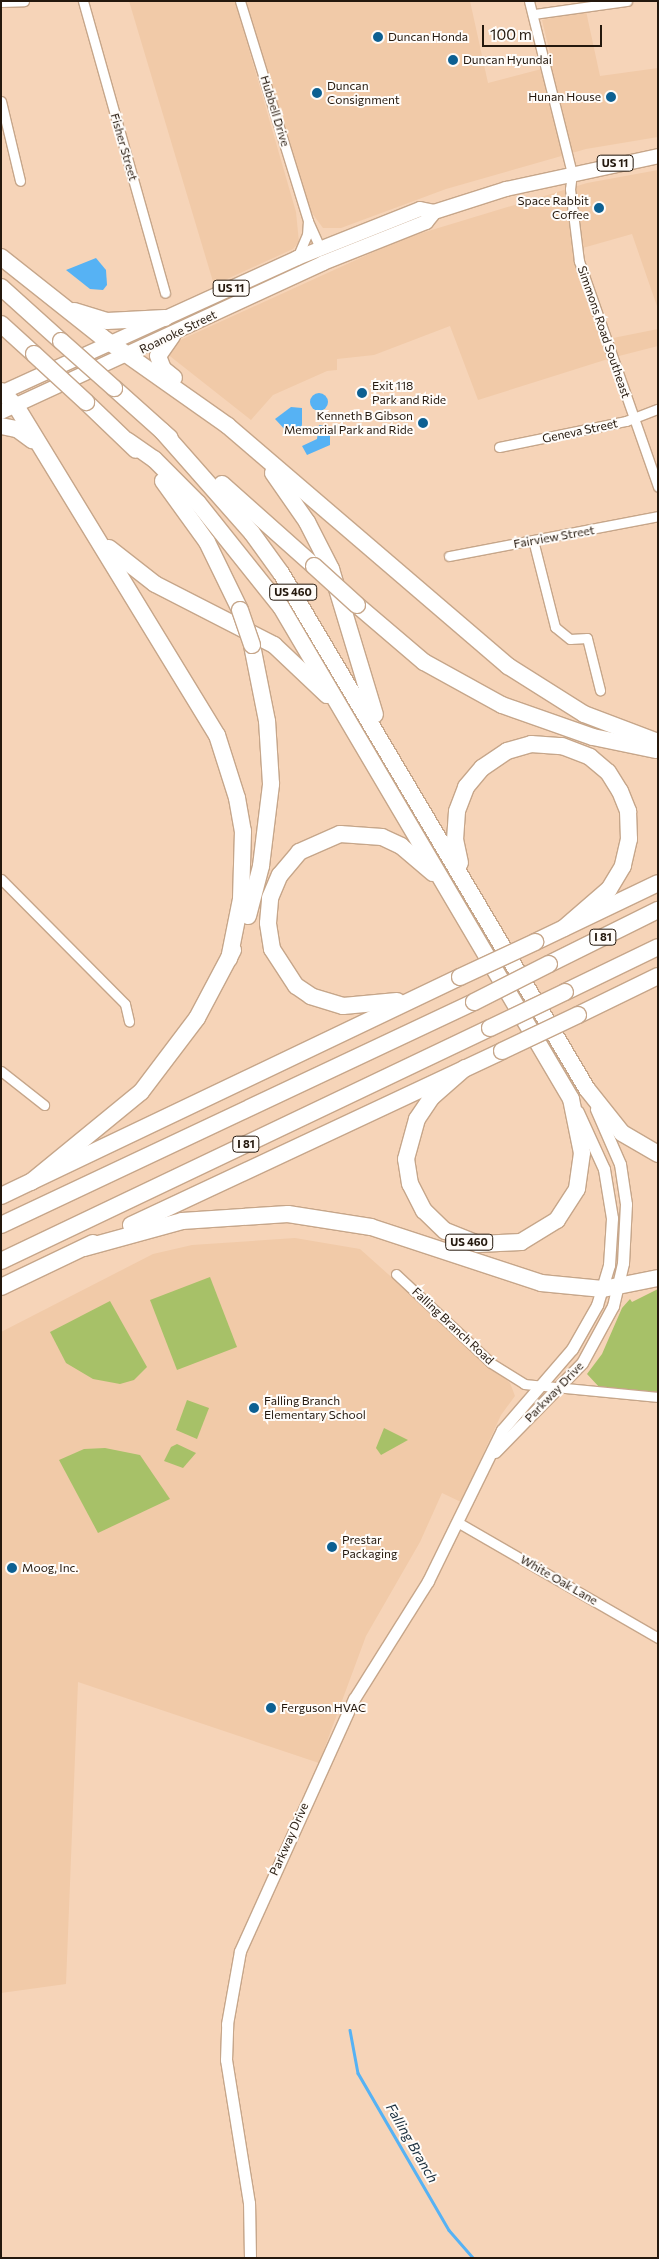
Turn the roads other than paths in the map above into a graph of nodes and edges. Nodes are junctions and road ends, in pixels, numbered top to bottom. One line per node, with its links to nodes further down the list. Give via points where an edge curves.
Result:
1 (24, 1): 6 (street)
2 (83, 1): 21 (street, Fisher Street)
3 (240, 1): 14 (street, Hubbell Drive)
4 (530, 1): 7 (street, Simmons Road Southeast)
5 (627, 1): 7 (street)
6 (1, 2)
7 (534, 14): 11 (street, Simmons Road Southeast)
8 (1, 102): 9 (street)
9 (4, 122): 12 (street)
10 (658, 156): 11 (main road, Roanoke Street / US 11)
11 (572, 173): 13 (main road, Roanoke Street / US 11); 33 (street, Simmons Road Southeast, via 570,198 579,262)
12 (20, 181)
13 (434, 212): 15 (main road, Roanoke Street / US 11, via 420,208); 19 (main road, Roanoke Street / US 11, via 426,222)
14 (308, 221): 16 (street, Hubbell Drive); 18 (street, Hubbell Drive, via 307,235)
15 (382, 223): 16 (main road, Roanoke Street / US 11); 19 (main road, via 374,231 332,249)
16 (320, 248): 18 (main road, Roanoke Street / US 11); 22 (main road, via 314,259 265,283)
17 (1, 257): 23 (highway)
18 (297, 258): 24 (main road, Roanoke Street / US 11)
19 (323, 262): 22 (main road, Roanoke Street / US 11)
20 (1, 287): 35 (highway, US 460, bridge)
21 (165, 293)
22 (252, 296): 26 (main road, Roanoke Street / US 11)
23 (66, 309): 24 (highway, via 107,321); 27 (highway)
24 (165, 318): 27 (main road, Roanoke Street / US 11)
25 (1, 324): 36 (highway, US 460, bridge)
26 (172, 336): 28 (main road, Roanoke Street / US 11); 30 (highway, via 160,348 159,360)
27 (111, 343): 28 (highway); 29 (main road, Roanoke Street / US 11)
28 (130, 355): 30 (highway); 31 (main road, Roanoke Street / US 11)
29 (2, 392): 31 (highway)
30 (184, 392): 39 (highway)
31 (9, 409): 37 (highway)
32 (658, 409): 33 (street, Geneva Street)
33 (633, 415): 38 (street, Geneva Street, via 626,421); 40 (street, Simmons Road Southeast)
34 (1, 426): 37 (highway, via 17,429)
35 (162, 431): 48 (highway, US 460, bridge, via 424,662 502,705 593,737); 49 (highway, US 460, via 252,533 281,573)
36 (128, 441): 46 (highway, US 460, via 154,460 233,542 282,607); 57 (highway, bridge, via 189,514 224,572 252,645 268,721 270,793 261,866 247,918)
37 (37, 444): 42 (highway)
38 (499, 448)
39 (256, 451): 47 (highway, via 533,684 584,714); 49 (highway, via 292,498 327,561 370,702)
40 (658, 487)
41 (658, 516): 43 (street, Fairview Street)
42 (88, 527): 46 (highway, via 118,557 155,584 274,645); 57 (highway, via 195,696 217,735 228,767 241,823 244,862 241,899)
43 (533, 540): 44 (street, Fairview Street); 45 (street, via 555,627 570,639 587,638)
44 (449, 556)
45 (600, 690)
46 (349, 719): 53 (highway, US 460)
47 (658, 742)
48 (658, 750)
49 (400, 768): 51 (highway, US 460)
50 (1, 879): 60 (street, via 125,1004)
51 (466, 882): 55 (highway, via 455,825 460,799 476,774 494,758 523,746 554,744 583,753 608,772 620,791 628,811 629,839 623,866 609,889); 63 (highway, US 460)
52 (658, 883): 55 (highway)
53 (447, 888): 59 (highway, via 401,846 372,834 349,833 326,837 299,852 280,875 270,898 268,922 272,949 287,975 311,996 359,1008); 64 (highway, US 460)
54 (658, 910): 69 (highway, I 81, bridge, via 474,1002)
55 (564, 928): 59 (highway, bridge)
56 (658, 948): 71 (highway, I 81, bridge)
57 (229, 959): 67 (highway, via 188,1031 141,1092)
58 (655, 979): 61 (highway, US 460, bridge)
59 (421, 996): 67 (highway)
60 (129, 1022)
61 (465, 1068): 64 (highway, US 460, via 423,1108 411,1132 406,1159 410,1184 424,1210 445,1231 478,1244 508,1245 536,1235 557,1220 572,1200 582,1153); 70 (highway)
62 (1, 1071): 65 (street)
63 (587, 1089): 66 (highway, via 622,1133); 75 (street, Parkway Drive, via 610,1137 624,1186 626,1238)
64 (571, 1099): 75 (street, Parkway Drive, via 598,1155 608,1190 612,1233)
65 (44, 1105)
66 (658, 1154)
67 (31, 1182): 68 (highway)
68 (1, 1196)
69 (1, 1225)
70 (84, 1248): 74 (highway); 75 (highway, via 182,1221 288,1214 372,1227 530,1281)
71 (1, 1261)
72 (396, 1274): 76 (street, Falling Branch Road, via 491,1363 524,1384)
73 (658, 1278): 75 (highway)
74 (1, 1287)
75 (611, 1288): 76 (street, Parkway Drive, via 582,1334); 77 (street, Parkway Drive, via 592,1350)
76 (538, 1387): 77 (street, Falling Branch Road); 79 (street, Parkway Drive, via 507,1421)
77 (559, 1388): 78 (street, Falling Branch Road); 79 (street, Parkway Drive)
78 (658, 1397)
79 (490, 1457): 80 (street, Parkway Drive)
80 (459, 1523): 81 (street, White Oak Lane); 82 (street, Parkway Drive, via 428,1581 354,1699 240,1951 227,2024 226,2060 249,2203)
81 (658, 1638)
82 (250, 2258)

